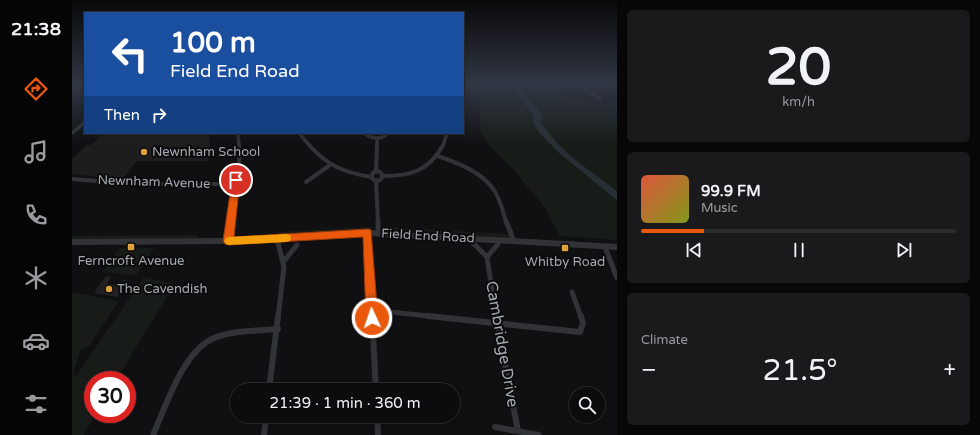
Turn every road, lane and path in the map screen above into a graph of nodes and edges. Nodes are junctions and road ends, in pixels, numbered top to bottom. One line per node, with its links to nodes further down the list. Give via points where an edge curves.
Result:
1 (84, 123): 2 (street)
2 (72, 133)
3 (238, 134): 19 (street, via 240,154)
4 (300, 134): 10 (street)
5 (302, 134): 10 (street)
6 (367, 134): 9 (street)
7 (388, 134): 9 (street)
8 (447, 134): 11 (street)
9 (377, 138): 13 (street)
10 (306, 142): 12 (street)
11 (438, 156): 14 (street, via 425,167 414,171 402,175); 26 (street, via 475,173 493,188)
12 (330, 165): 15 (street, via 347,173); 18 (street)
13 (376, 172): 14 (street); 15 (street)
14 (382, 176): 17 (street)
15 (371, 177): 17 (street)
16 (72, 179): 19 (street, Newnham Avenue, via 137,184)
17 (376, 180): 21 (street)
18 (306, 182)
19 (236, 184): 25 (street)
20 (368, 233): 21 (street, Field End Road); 22 (street, Field End Road); 35 (street)
21 (378, 233): 23 (street, Field End Road)
22 (277, 238): 25 (street, Field End Road); 32 (street)
23 (469, 239): 24 (street, Field End Road); 31 (street)
24 (498, 240): 26 (street, Field End Road); 31 (street, via 498,244)
25 (228, 241): 27 (street, Field End Road)
26 (514, 241): 29 (street, Field End Road)
27 (72, 242)
28 (297, 245): 32 (street)
29 (605, 247): 30 (street, Field End Road); 33 (street)
30 (617, 247)
31 (487, 258): 36 (street, Cambridge Drive)
32 (284, 261): 37 (street)
33 (617, 278)
34 (572, 292): 36 (street, via 583,323 580,332)
35 (371, 310): 36 (street); 39 (street)
36 (497, 324): 43 (street, Cambridge Drive)
37 (278, 329): 38 (street); 44 (street, via 232,334 213,339 196,352 185,367)
38 (270, 383)
39 (376, 383)
40 (265, 423): 45 (street)
41 (377, 423): 46 (street)
42 (495, 427): 43 (street)
43 (518, 431): 47 (street)
44 (153, 435)
45 (264, 435)
46 (378, 435)
47 (539, 435)

